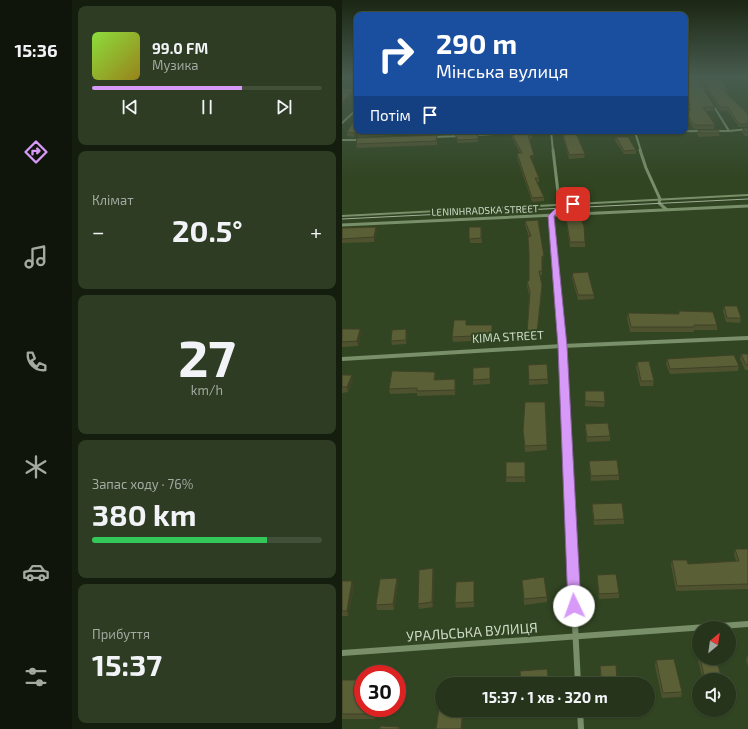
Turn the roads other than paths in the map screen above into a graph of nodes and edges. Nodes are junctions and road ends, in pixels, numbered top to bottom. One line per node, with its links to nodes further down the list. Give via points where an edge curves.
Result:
1 (717, 111): 8 (street)
2 (354, 112): 3 (street)
3 (342, 123)
4 (748, 129): 8 (street)
5 (688, 131): 6 (street)
6 (705, 131)
7 (713, 131): 8 (street)
8 (729, 131)
9 (490, 134): 12 (street)
10 (551, 134): 17 (street)
11 (636, 134): 16 (street, via 646,168)
12 (428, 137)
13 (342, 140): 14 (street)
14 (362, 140)
15 (748, 195): 16 (lane)
16 (660, 199): 17 (lane); 19 (street, via 659,203)
17 (559, 205): 20 (lane); 21 (street, via 560,209)
18 (748, 206): 19 (street, LENINHRADSKA STREET)
19 (667, 210): 21 (street, LENINHRADSKA STREET)
20 (342, 216)
21 (551, 216): 22 (street, LENINHRADSKA STREET); 24 (street)
22 (342, 225)
23 (748, 338): 24 (street, KIMA STREET)
24 (562, 346): 25 (street, KIMA STREET); 27 (street)
25 (342, 359)
26 (748, 624): 27 (street, УРАЛЬСЬКА ВУЛИЦЯ)
27 (576, 637): 28 (street, УРАЛЬСЬКА ВУЛИЦЯ); 29 (street)
28 (342, 653)
29 (578, 677)
30 (580, 717): 31 (street)
31 (581, 729)

